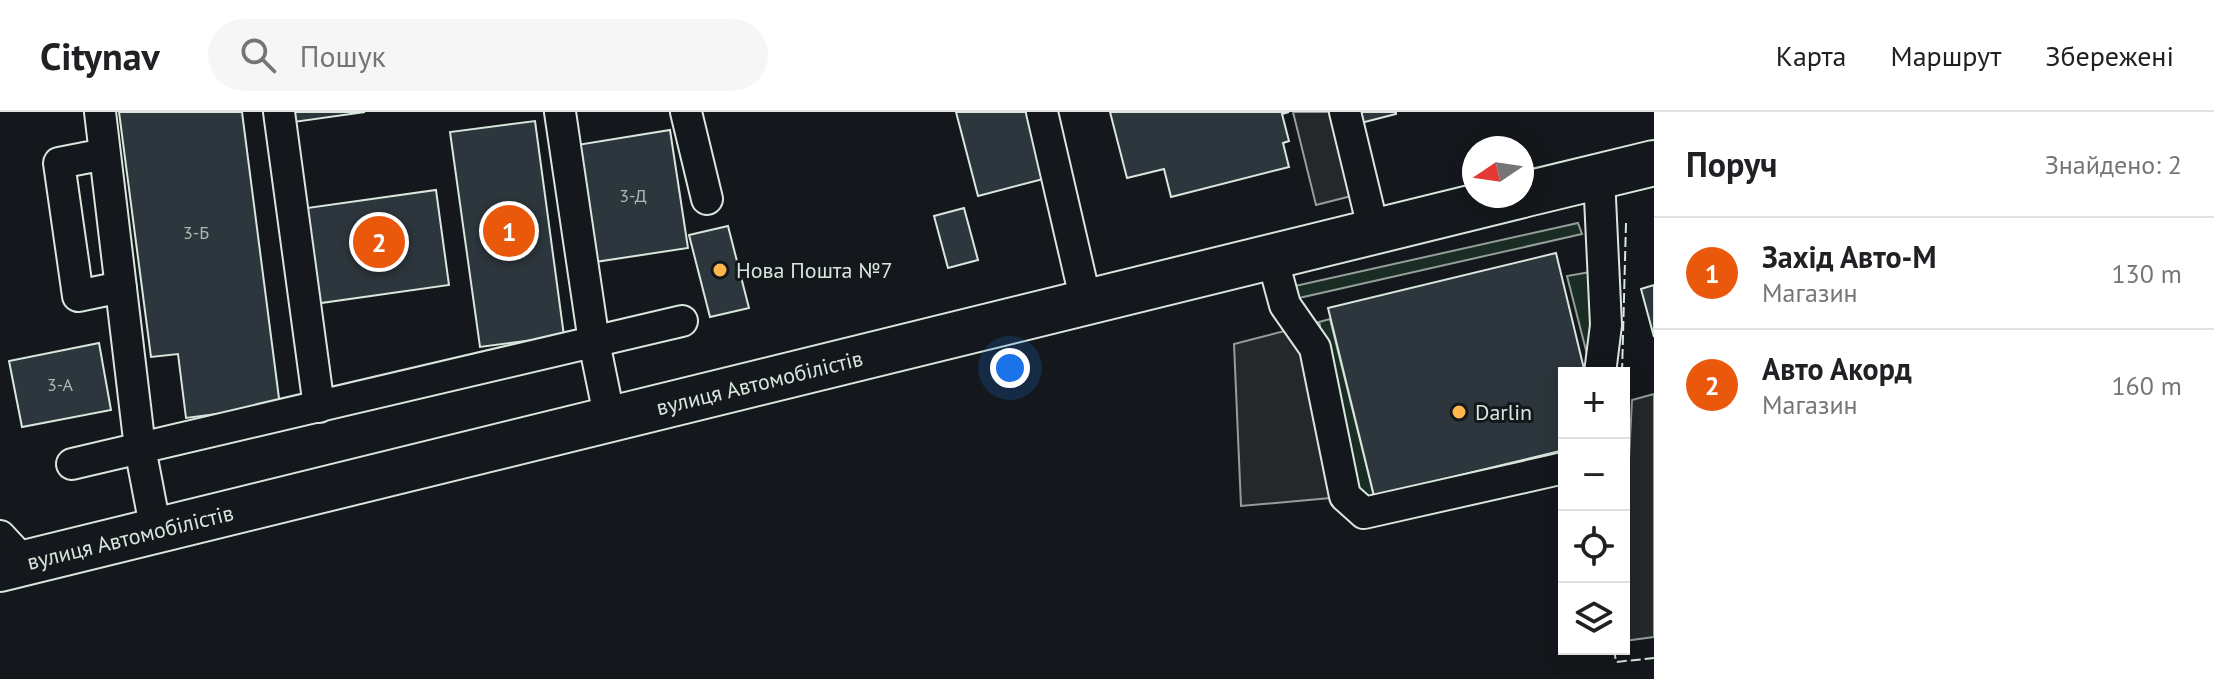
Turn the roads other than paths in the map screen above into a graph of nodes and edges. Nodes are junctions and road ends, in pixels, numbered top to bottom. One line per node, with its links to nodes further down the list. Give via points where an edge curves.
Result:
1 (100, 112): 7 (lane)
2 (279, 112): 20 (lane)
3 (560, 112): 18 (lane)
4 (686, 112): 11 (lane)
5 (1042, 112): 16 (lane)
6 (1345, 112): 13 (lane)
7 (105, 154): 15 (lane); 15 (lane, via 59,163 78,296)
8 (1654, 163): 9 (highway, вулиця Автомобілістів)
9 (1599, 177): 10 (highway, вулиця Автомобілістів); 19 (lane, via 1606,325)
10 (1534, 193)
11 (707, 199)
12 (1472, 208): 13 (highway, вулиця Автомобілістів)
13 (1374, 232): 14 (highway, вулиця Автомобілістів)
14 (1272, 257): 16 (highway, вулиця Автомобілістів); 24 (lane, via 1285,305 1315,348 1345,496 1364,513)
15 (121, 287): 22 (lane)
16 (1086, 302): 21 (highway, вулиця Автомобілістів)
17 (682, 321): 18 (lane)
18 (594, 342): 20 (lane); 21 (lane)
19 (1601, 367)
20 (319, 407): 22 (lane)
21 (610, 420): 25 (highway, вулиця Автомобілістів)
22 (140, 448): 23 (lane); 25 (lane)
23 (72, 464)
24 (1558, 469)
25 (156, 531): 26 (highway, вулиця Автомобілістів)
26 (8, 556)

